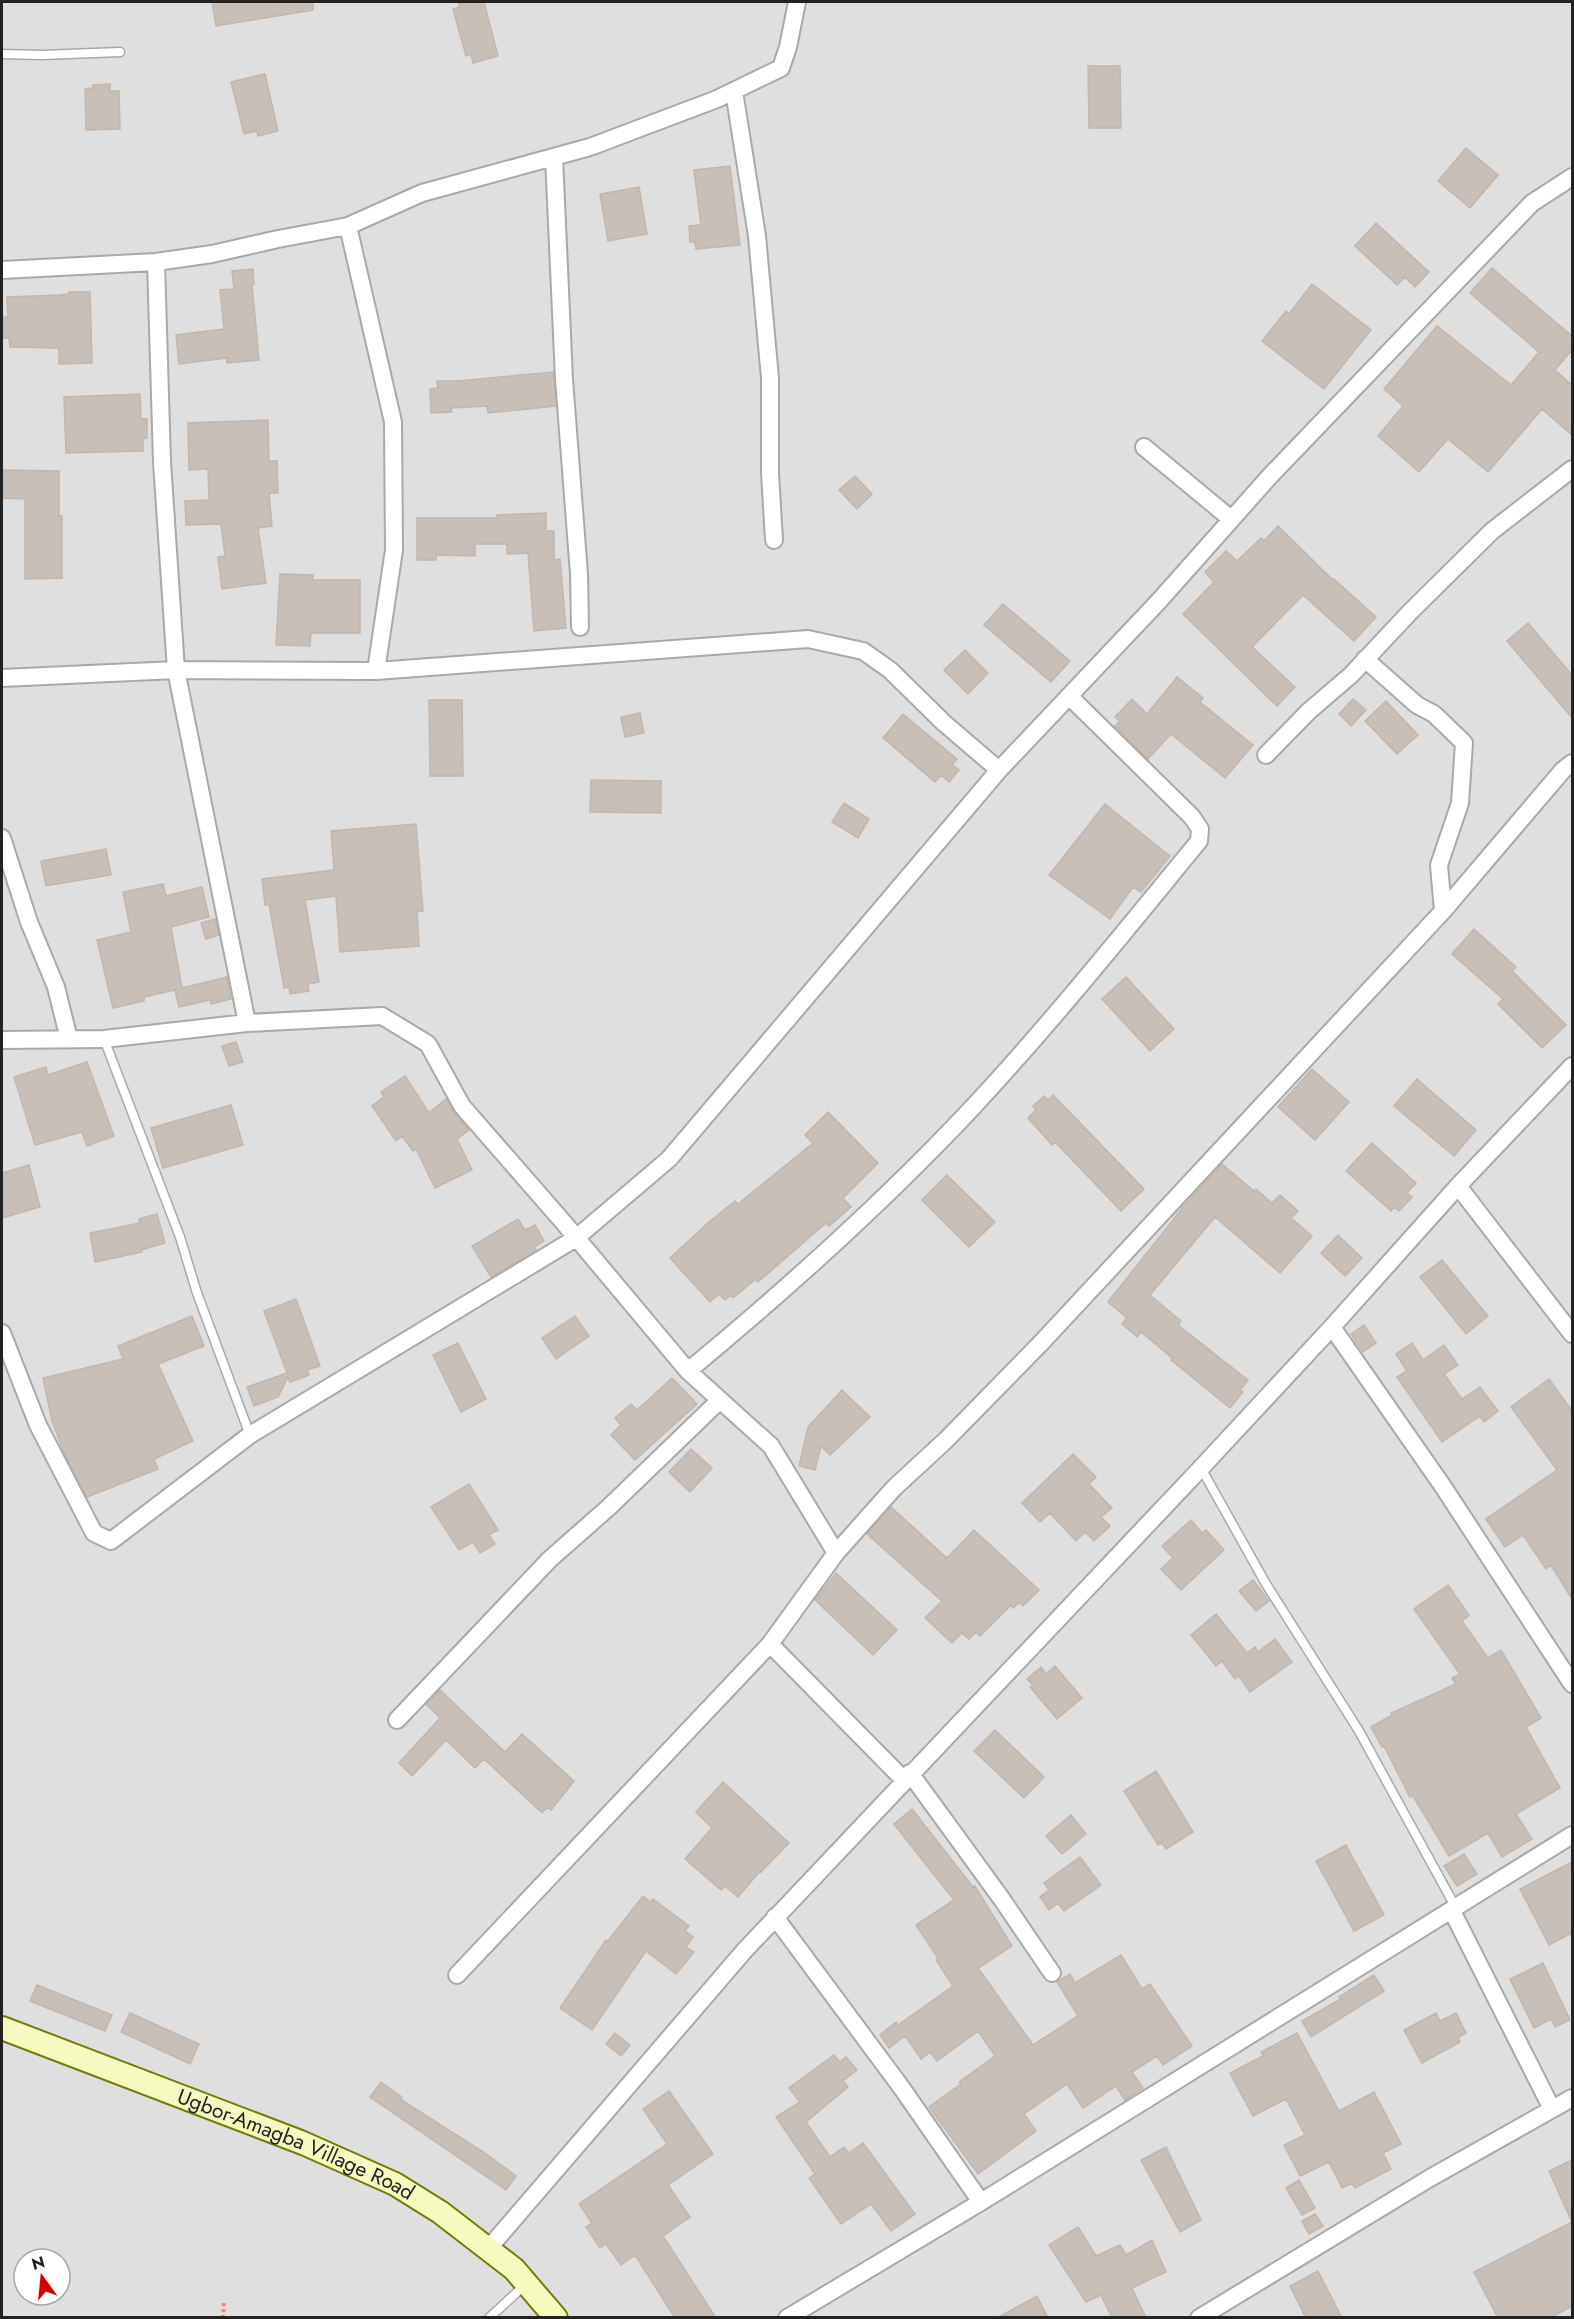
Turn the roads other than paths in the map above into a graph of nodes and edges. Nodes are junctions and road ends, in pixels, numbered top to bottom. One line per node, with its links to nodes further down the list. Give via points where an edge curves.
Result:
1 (797, 2): 4 (street, via 780,68)
2 (120, 51): 3 (lane)
3 (2, 54)
4 (734, 91): 5 (street, via 591,147); 13 (street, via 757,236 766,331)
5 (554, 157): 7 (street, via 422,193); 14 (street)
6 (1572, 177): 12 (street, via 1532,203)
7 (348, 226): 8 (street); 17 (street, via 393,422 394,550)
8 (156, 262): 9 (street); 16 (street, via 162,462)
9 (2, 270)
10 (1144, 447): 12 (street)
11 (1572, 469): 15 (street, via 1492,531)
12 (1231, 519): 19 (street)
13 (774, 540)
14 (580, 627)
15 (1365, 659): 20 (street); 24 (street, via 1464,743 1460,802 1439,866)
16 (176, 670): 17 (street); 18 (street); 25 (street)
17 (376, 671): 22 (street, via 808,639 862,651 890,670)
18 (2, 678)
19 (1070, 696): 22 (street); 35 (street, via 1192,817 1200,829 1199,842 972,1108 870,1211)
20 (1266, 755)
21 (1572, 763): 24 (street)
22 (999, 770): 31 (street, via 669,1159)
23 (2, 838): 26 (street, via 29,922 56,987)
24 (1443, 911): 39 (street, via 1041,1343 894,1488)
25 (248, 1023): 27 (street); 31 (street, via 382,1016 428,1044 462,1106)
26 (69, 1039): 27 (street); 28 (street)
27 (104, 1039): 37 (lane, via 180,1236)
28 (2, 1040)
29 (1572, 1066): 30 (street)
30 (1458, 1186): 32 (street); 34 (street)
31 (576, 1238): 35 (street); 37 (street)
32 (1332, 1327): 38 (street); 41 (street, via 1444,1488)
33 (2, 1333): 37 (street, via 38,1425 94,1533 111,1541)
34 (1572, 1334)
35 (687, 1371): 36 (street)
36 (720, 1400): 39 (street, via 771,1446); 42 (street, via 550,1559)
37 (250, 1435)
38 (1201, 1467): 43 (street); 45 (lane, via 1266,1584 1359,1731)
39 (836, 1553): 40 (street)
40 (770, 1644): 43 (street); 48 (street)
41 (1572, 1684)
42 (397, 1720)
43 (907, 1776): 46 (street); 47 (street, via 1001,1898)
44 (1572, 1835): 45 (street)
45 (1454, 1909): 51 (street); 52 (street)
46 (775, 1917): 52 (street); 53 (street)
47 (1052, 1973)
48 (457, 1975)
49 (2, 2028): 53 (street, Ugbor-Amagba Village Road, via 303,2143 384,2180 440,2212)
50 (1572, 2098): 51 (street)
51 (1552, 2109): 58 (street)
52 (981, 2202): 57 (street)
53 (488, 2249): 54 (street, Ugbor-Amagba Village Road)
54 (526, 2284): 55 (lane); 56 (street, Ugbor-Amagba Village Road)
55 (489, 2318)
56 (556, 2318)
57 (787, 2318)
58 (1199, 2318)

